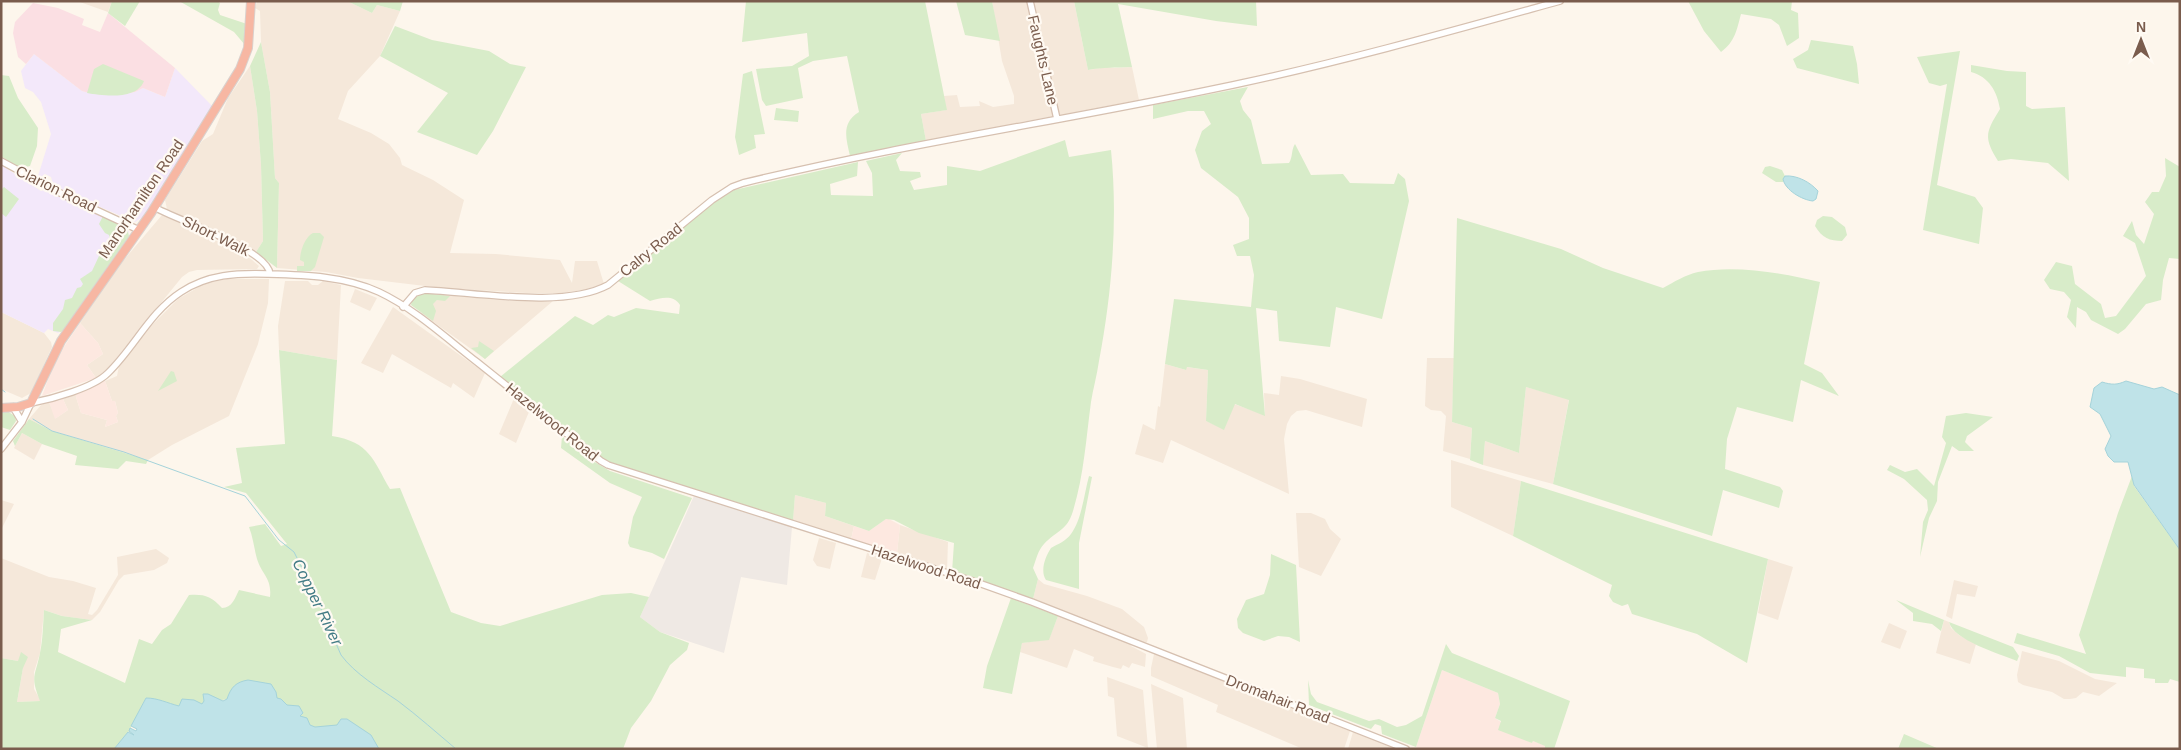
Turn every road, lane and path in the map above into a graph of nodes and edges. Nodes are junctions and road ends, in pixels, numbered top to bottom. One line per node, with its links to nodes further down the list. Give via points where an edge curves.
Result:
1 (251, 1): 6 (highway, Manorhamilton Road, via 248,48 240,69)
2 (1030, 1): 4 (main road, Faughts Lane)
3 (1560, 1): 4 (main road, Calry Road, via 1260,79)
4 (1057, 119): 11 (main road, Calry Road, via 796,171 732,187 597,290 535,296 425,290 415,293)
5 (1, 161): 7 (main road, Clarion Road)
6 (154, 207): 7 (highway, Manorhamilton Road); 8 (main road, Short Walk)
7 (139, 230): 12 (highway, Manorhamilton Road, via 61,340)
8 (260, 258): 9 (main road, via 262,271); 10 (main road, Short Walk)
9 (256, 274): 10 (main road, Hazelwood Road); 12 (main road, Hazelwood Road, via 216,276 181,291 160,310 104,377)
10 (270, 274): 11 (main road, Hazelwood Road, via 342,280 379,292)
11 (404, 307): 17 (main road, Hazelwood Road, via 608,465 973,581)
12 (27, 404): 13 (highway); 14 (highway); 15 (main road)
13 (1, 407): 14 (highway)
14 (13, 408): 15 (main road)
15 (22, 422): 16 (main road)
16 (1, 449)
17 (1150, 648): 18 (main road, Dromahair Road)
18 (1406, 749)

